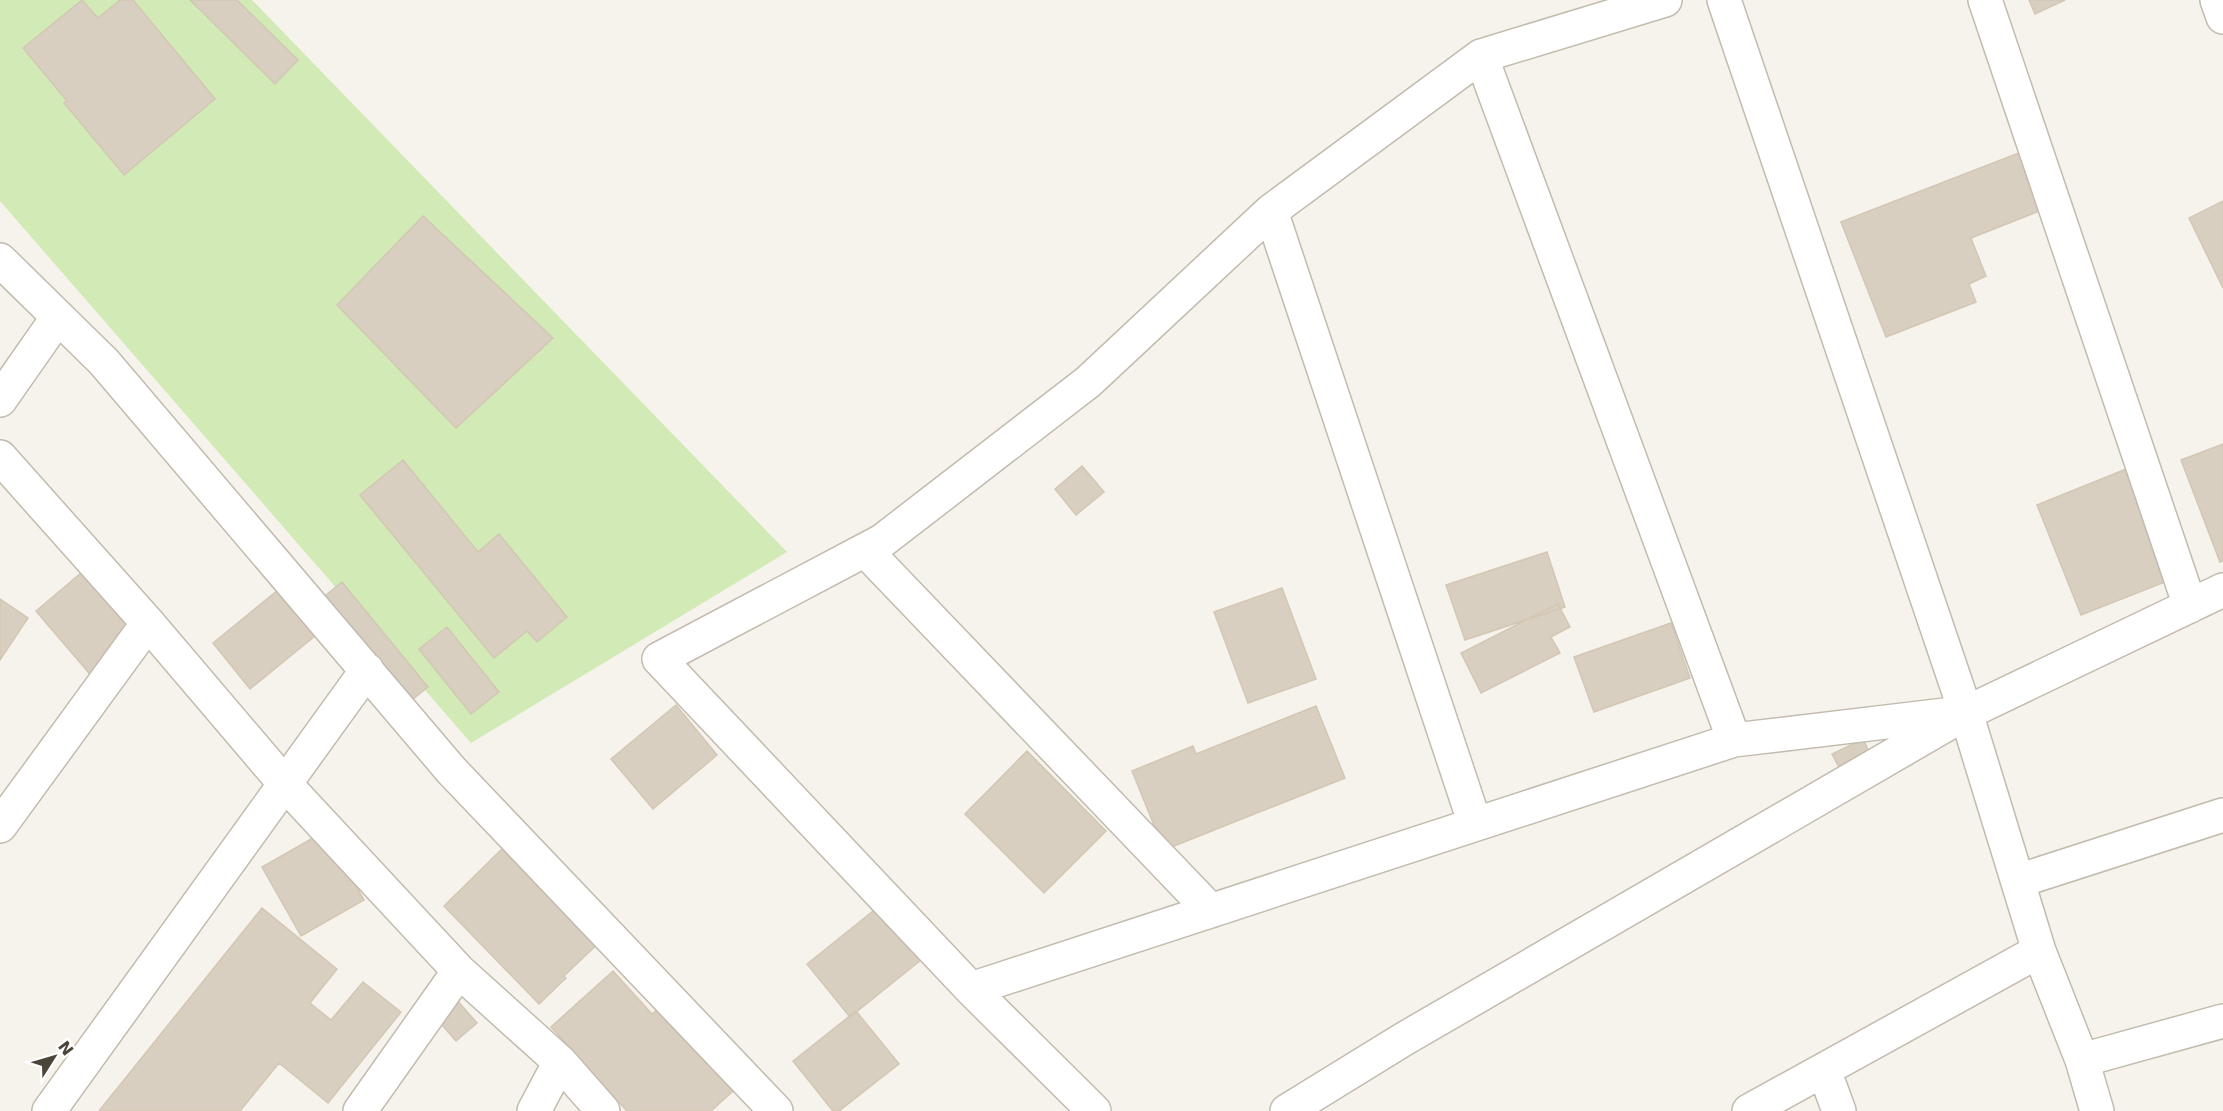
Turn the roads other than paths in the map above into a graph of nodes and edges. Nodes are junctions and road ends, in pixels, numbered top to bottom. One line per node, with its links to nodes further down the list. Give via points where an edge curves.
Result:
1 (1665, 0): 6 (street)
2 (1724, 0): 17 (street)
3 (1985, 0): 14 (street)
4 (2217, 0): 5 (street)
5 (2223, 17)
6 (1481, 56): 7 (street); 18 (street)
7 (1271, 211): 12 (street, via 1089,382); 21 (street)
8 (0, 260): 9 (street)
9 (58, 317): 10 (street); 16 (street, via 104,362)
10 (0, 400)
11 (0, 457): 15 (street)
12 (865, 550): 24 (street); 27 (street, via 659,659)
13 (2223, 590): 14 (street)
14 (2190, 606): 17 (street)
15 (148, 623): 19 (street); 22 (street)
16 (367, 670): 19 (street); 36 (street, via 451,770)
17 (1966, 713): 18 (street); 23 (street); 38 (street, via 1414,1033)
18 (1734, 740): 21 (street)
19 (285, 784): 26 (street); 32 (street)
20 (2223, 815): 23 (street)
21 (1475, 825): 24 (street)
22 (0, 826)
23 (2018, 881): 25 (street)
24 (1211, 911): 27 (street)
25 (2039, 951): 29 (street); 31 (street)
26 (459, 971): 30 (street); 33 (street)
27 (971, 989): 37 (street)
28 (2223, 1021): 29 (street)
29 (2082, 1060): 41 (street)
30 (561, 1062): 34 (street); 35 (street)
31 (1824, 1070): 39 (street); 40 (street)
32 (49, 1111)
33 (360, 1111)
34 (534, 1111)
35 (603, 1111)
36 (776, 1111)
37 (1094, 1111)
38 (1287, 1111)
39 (1749, 1111)
40 (1839, 1111)
41 (2097, 1111)

